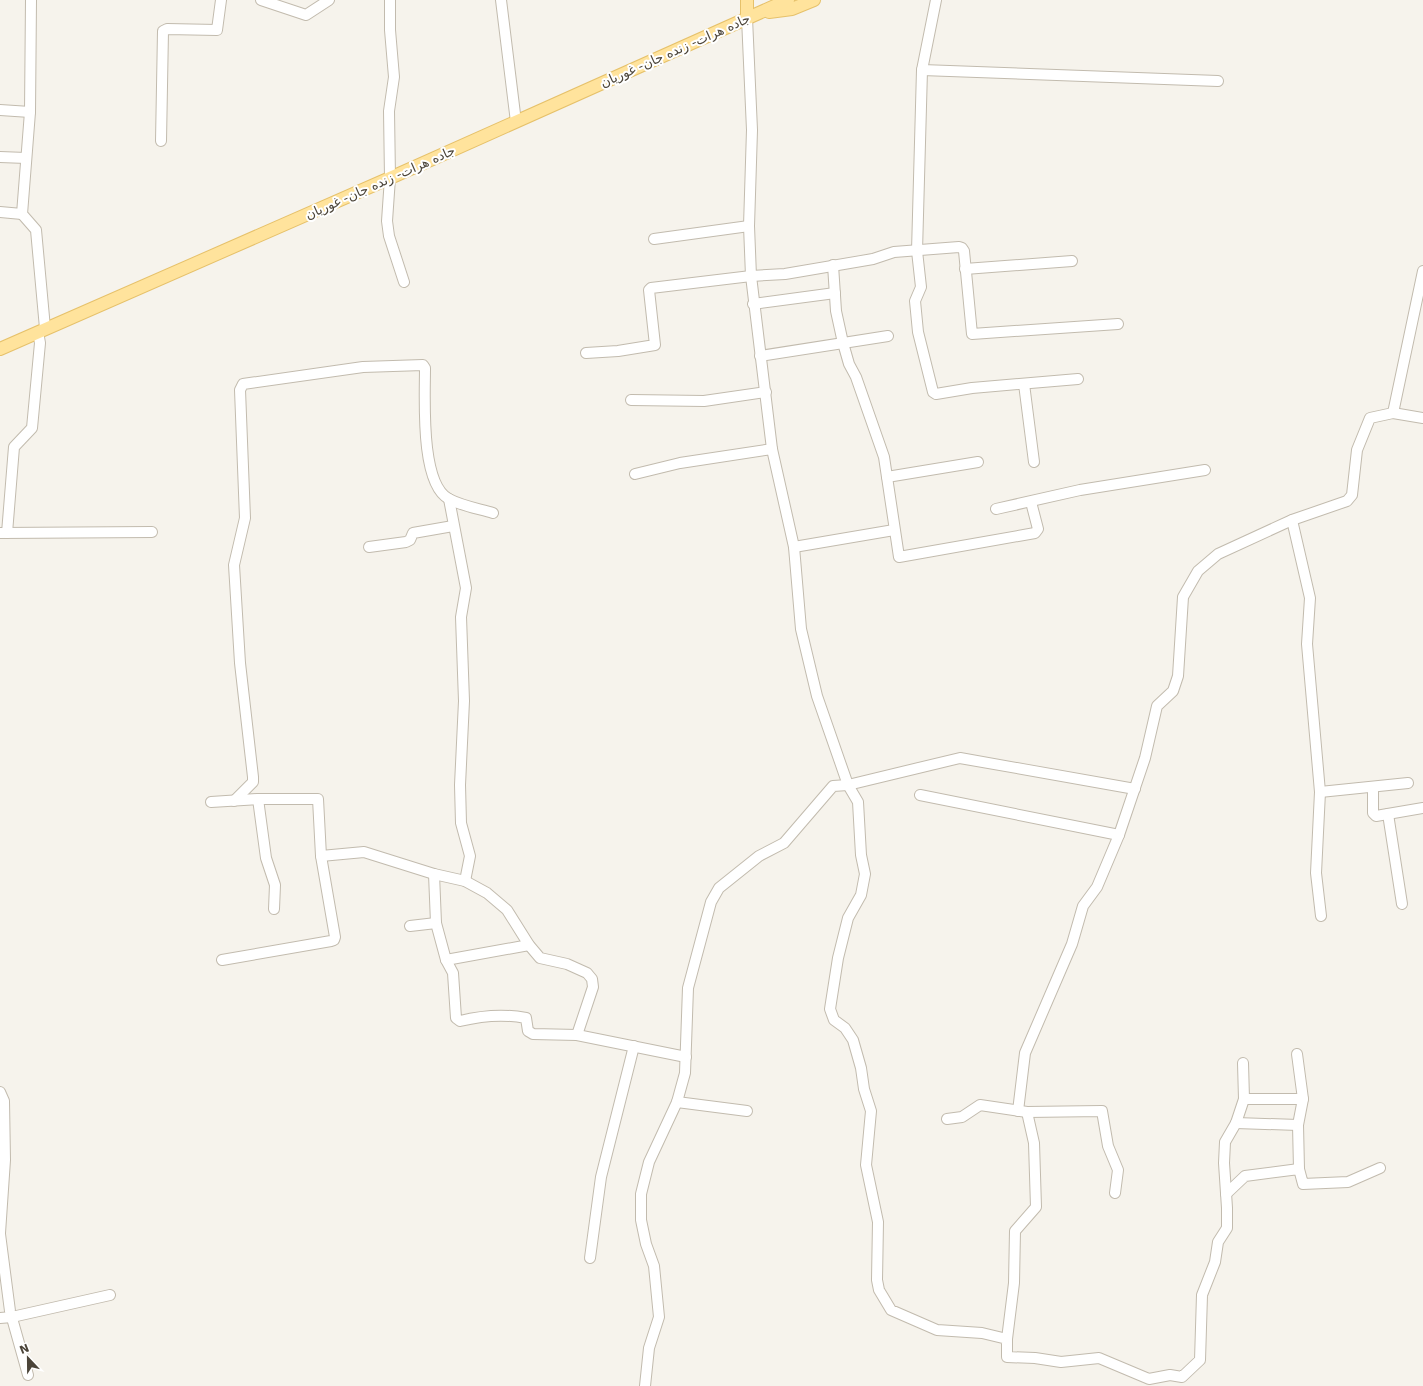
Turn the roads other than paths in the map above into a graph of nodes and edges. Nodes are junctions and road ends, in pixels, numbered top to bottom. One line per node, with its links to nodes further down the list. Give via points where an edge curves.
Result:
1 (31, 0): 15 (street)
2 (221, 0): 17 (street, via 217,30 167,28 163,31)
3 (261, 0): 4 (street, via 306,15)
4 (329, 0)
5 (390, 0): 20 (street, via 394,77 388,111)
6 (501, 0): 16 (street)
7 (746, 0): 11 (main road)
8 (788, 0): 11 (main road, جاده هرات- زنده جان- غوریان)
9 (814, 0): 11 (main road, via 792,10)
10 (936, 0): 12 (street)
11 (753, 16): 16 (main road, جاده هرات- زنده جان- غوریان); 23 (street)
12 (922, 70): 13 (street); 25 (street)
13 (1218, 81)
14 (0, 110): 15 (street)
15 (30, 112): 19 (street)
16 (516, 122): 20 (main road, جاده هرات- زنده جان- غوریان)
17 (161, 141)
18 (0, 157): 19 (street)
19 (26, 158): 22 (street)
20 (390, 178): 31 (street, via 387,221 389,236); 35 (main road, جاده هرات- زنده جان- غوریان)
21 (0, 212): 22 (street)
22 (22, 214): 35 (street, via 36,230)
23 (749, 226): 24 (street); 30 (street)
24 (654, 239)
25 (917, 251): 27 (street, via 894,252 873,259); 28 (street, via 962,248); 42 (street, via 921,287 916,301 918,332 934,394)
26 (1072, 261): 28 (street)
27 (833, 265): 30 (street, via 784,274); 32 (street)
28 (966, 269): 34 (street, via 972,334)
29 (1423, 271): 45 (street)
30 (751, 276): 33 (street); 39 (street, via 651,288 649,290 655,345)
31 (404, 282)
32 (835, 293): 33 (street); 37 (street)
33 (754, 304): 40 (street)
34 (1118, 324)
35 (42, 330): 38 (main road, جاده هرات- زنده جان- غوریان); 61 (street, via 32,428 14,447)
36 (888, 336): 37 (street)
37 (843, 343): 40 (street); 52 (street, via 884,457)
38 (0, 349)
39 (586, 353)
40 (760, 356): 43 (street)
41 (1078, 379): 42 (street)
42 (1024, 384): 49 (street)
43 (766, 392): 44 (street, via 704,401); 47 (street)
44 (631, 400)
45 (1393, 413): 46 (street); 57 (street, via 1370,418 1358,450 1352,495 1347,501)
46 (1423, 418)
47 (772, 449): 51 (street, via 680,463); 63 (street)
48 (978, 462): 52 (street)
49 (1034, 462)
50 (1205, 470): 54 (street, via 1080,490)
51 (636, 474)
52 (887, 477): 59 (street)
53 (448, 499): 56 (street); 58 (street); 71 (street, via 435,483 428,462 423,365 363,366 243,384 240,390 240,413 245,518 234,565 240,663 253,782)
54 (1031, 502): 55 (street); 59 (street, via 1038,529 1035,533 901,558 898,555)
55 (996, 509)
56 (493, 513)
57 (1292, 520): 67 (street, via 1218,554 1198,570 1183,597 1178,676 1173,691 1157,706); 68 (street, via 1310,598 1307,644)
58 (453, 526): 62 (street, via 413,533 406,542); 78 (street, via 466,588 461,617 464,701 461,823 470,856)
59 (894, 530): 63 (street)
60 (152, 532): 61 (street)
61 (3, 533)
62 (369, 547)
63 (794, 547): 65 (street, via 801,629 818,696)
64 (1408, 783): 66 (street)
65 (848, 785): 67 (street, via 960,758); 90 (street, via 833,786 784,843 759,856 719,888 710,902 688,981); 110 (street, via 858,802 861,855 865,874 861,895 848,918 838,958 830,1009 834,1020 845,1028 853,1040 871,1111 866,1165 878,1222 879,1290 891,1310 937,1330 982,1333)
66 (1373, 787): 68 (street); 74 (street, via 1374,815)
67 (1135, 789): 75 (street)
68 (1320, 792): 81 (street, via 1316,873)
69 (920, 795): 75 (street)
70 (258, 799): 71 (street); 76 (street, via 318,798); 80 (street, via 266,858 275,885)
71 (234, 801): 72 (street)
72 (211, 802)
73 (1423, 808): 74 (street)
74 (1388, 814): 79 (street)
75 (1119, 835): 97 (street, via 1097,886 1083,906 1072,944 1025,1053)
76 (321, 856): 77 (street, via 364,852); 85 (street, via 334,940)
77 (434, 874): 78 (street); 82 (street)
78 (465, 881): 84 (street, via 486,892 507,910)
79 (1402, 904)
80 (274, 909)
81 (1321, 916)
82 (436, 923): 83 (street); 86 (street)
83 (410, 926)
84 (529, 945): 86 (street); 87 (street, via 540,958 567,964 592,978 593,987)
85 (222, 960)
86 (446, 960): 87 (street, via 452,974 456,1018 460,1022 514,1016 526,1018 528,1031 533,1034)
87 (577, 1036): 88 (street)
88 (634, 1046): 90 (street); 106 (street, via 601,1177)
89 (1297, 1054): 94 (street)
90 (686, 1057): 95 (street, via 686,1073)
91 (1243, 1063): 93 (street)
92 (0, 1092): 105 (street, via 4,1101 6,1160)
93 (1244, 1099): 94 (street); 99 (street)
94 (1303, 1099): 100 (street)
95 (677, 1102): 96 (street); 113 (street, via 649,1162 641,1194 641,1220 654,1266 659,1317 649,1348)
96 (747, 1111)
97 (1023, 1112): 98 (street, via 980,1105 962,1117); 103 (street, via 1102,1111 1108,1146 1118,1170); 110 (street, via 1034,1143 1036,1207 1015,1230 1014,1283)
98 (946, 1119)
99 (1236, 1123): 100 (street); 104 (street, via 1225,1142)
100 (1298, 1125): 102 (street)
101 (1380, 1168): 102 (street, via 1348,1182 1303,1184)
102 (1299, 1169): 104 (street, via 1245,1176)
103 (1115, 1193)
104 (1226, 1194): 112 (street, via 1227,1228 1218,1242 1215,1262 1202,1295 1200,1360 1182,1377)
105 (0, 1234): 108 (street)
106 (590, 1258)
107 (110, 1295): 108 (street)
108 (12, 1317): 109 (street); 111 (street)
109 (0, 1318)
110 (1007, 1339): 112 (street, via 1007,1357 1061,1362 1099,1358 1149,1378)
111 (28, 1375)
112 (1170, 1375): 114 (street)
113 (645, 1386)
114 (1171, 1386)

